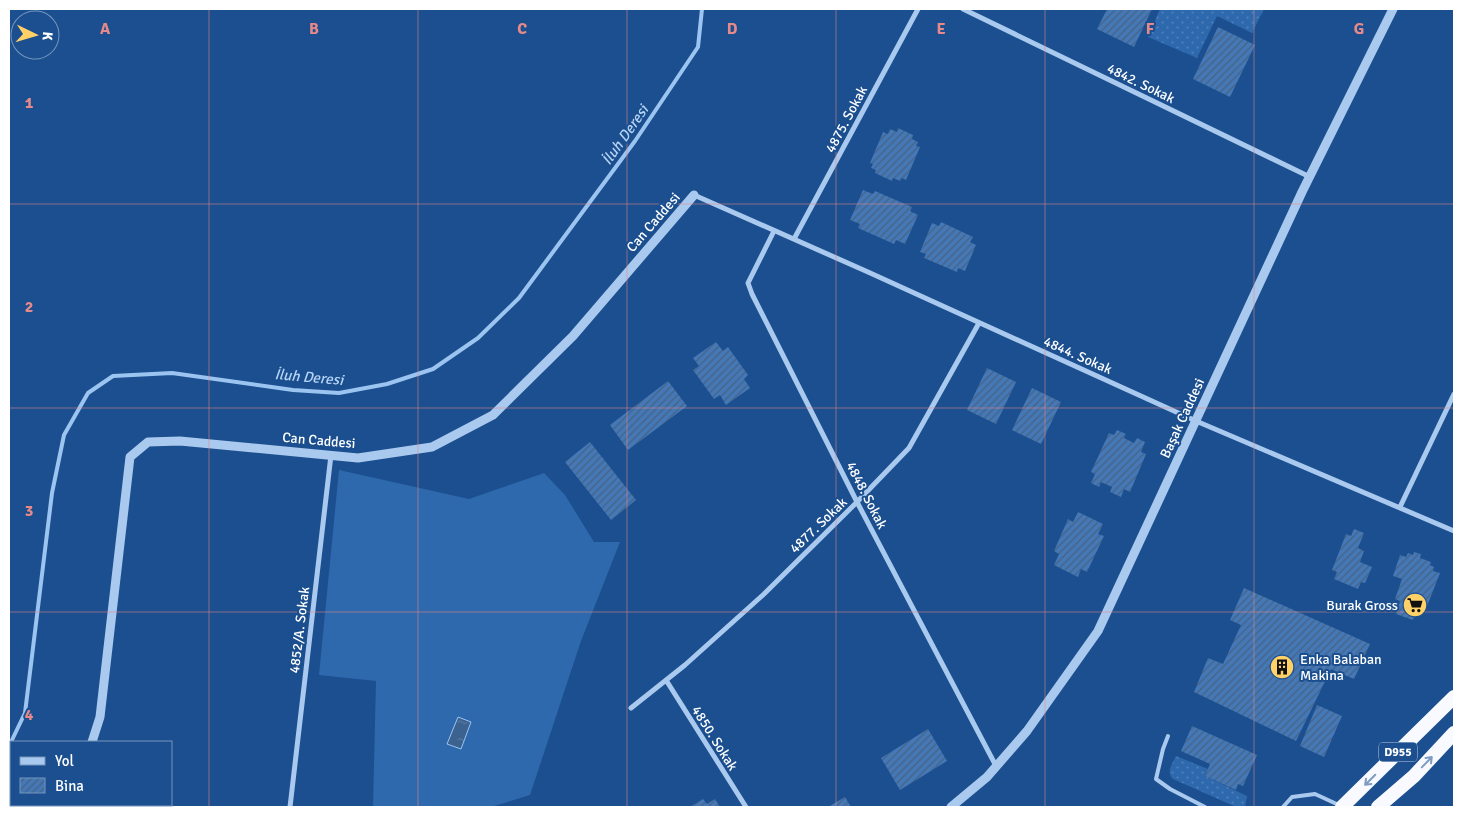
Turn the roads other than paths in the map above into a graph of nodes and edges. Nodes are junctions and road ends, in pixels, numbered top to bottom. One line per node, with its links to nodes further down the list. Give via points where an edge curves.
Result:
1 (918, 9): 7 (street, 4875. Sokak)
2 (962, 9): 4 (street, 4842. Sokak)
3 (1393, 9): 4 (street, Başak Caddesi)
4 (1310, 177): 10 (street, Başak Caddesi)
5 (694, 195): 6 (street, 4844. Sokak); 11 (street, Can Caddesi, via 573,336 493,416 432,447 358,458)
6 (774, 231): 7 (street, 4844. Sokak); 12 (street, 4848. Sokak, via 748,283)
7 (794, 239): 8 (street, 4844. Sokak)
8 (979, 322): 10 (street, 4844. Sokak); 12 (street, 4877. Sokak, via 908,448)
9 (1454, 394): 13 (street)
10 (1196, 421): 13 (street, 4844. Sokak); 21 (street, Başak Caddesi, via 1098,631 1027,730)
11 (331, 455): 20 (street, Can Caddesi, via 180,441 148,442 130,457 100,718); 22 (street, 4852/A. Sokak)
12 (857, 502): 15 (street, 4877. Sokak, via 764,594); 21 (street, 4848. Sokak)
13 (1400, 507): 14 (street, 4844. Sokak)
14 (1454, 531)
15 (666, 680): 17 (street, 4877. Sokak); 23 (street, 4850. Sokak)
16 (1454, 697): 27 (highway, D955, one-way to 27)
17 (631, 708)
18 (1454, 733): 28 (highway, D955, one-way to 18, via 1414,776)
19 (1168, 736): 25 (lane, via 1156,779 1170,790)
20 (92, 741)
21 (996, 766): 24 (street, Başak Caddesi)
22 (290, 807)
23 (746, 807)
24 (951, 807)
25 (1205, 807)
26 (1283, 807): 27 (lane, via 1292,797 1315,794)
27 (1342, 807)
28 (1378, 807)

